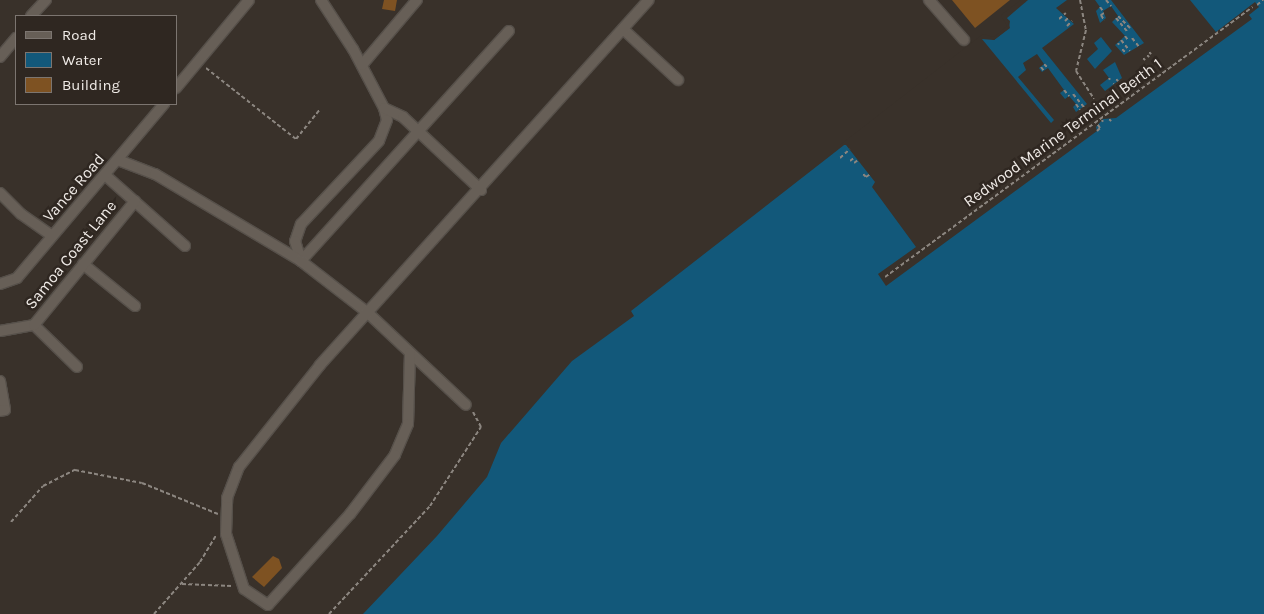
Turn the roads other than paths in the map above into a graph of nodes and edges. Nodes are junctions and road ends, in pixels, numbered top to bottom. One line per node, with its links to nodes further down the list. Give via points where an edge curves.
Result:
1 (46, 0): 7 (street)
2 (249, 0): 15 (street)
3 (321, 0): 13 (street)
4 (417, 0): 13 (street)
5 (649, 0): 8 (street)
6 (929, 0): 11 (street)
7 (32, 15)
8 (623, 29): 14 (street); 21 (street)
9 (509, 31): 18 (street)
10 (15, 39): 12 (street)
11 (964, 40)
12 (0, 57)
13 (362, 65): 17 (street)
14 (678, 80)
15 (178, 86)
16 (163, 105): 19 (street, Vance Road)
17 (384, 108): 18 (street); 26 (street, via 386,130 379,141 301,224 295,242)
18 (419, 131): 21 (street); 26 (street)
19 (118, 160): 20 (street, Vance Road); 26 (street, via 155,174)
20 (105, 175): 23 (street); 24 (street, Vance Road)
21 (481, 190): 30 (street)
22 (0, 193): 24 (street, via 21,214)
23 (135, 201): 25 (street); 27 (street, Samoa Coast Lane)
24 (52, 236): 28 (street, Vance Road, via 16,278)
25 (186, 246)
26 (301, 261): 30 (street)
27 (83, 264): 29 (street); 31 (street, Samoa Coast Lane)
28 (0, 284)
29 (135, 306)
30 (368, 313): 33 (street); 33 (street, via 256,442 232,481 225,516 226,534 244,589 268,604 350,514 395,455 408,424)
31 (34, 324): 32 (street, Samoa Coast Lane); 34 (street)
32 (0, 330)
33 (410, 353): 36 (street)
34 (77, 367)
35 (0, 381): 37 (street, via 6,410)
36 (466, 405)
37 (0, 411)

